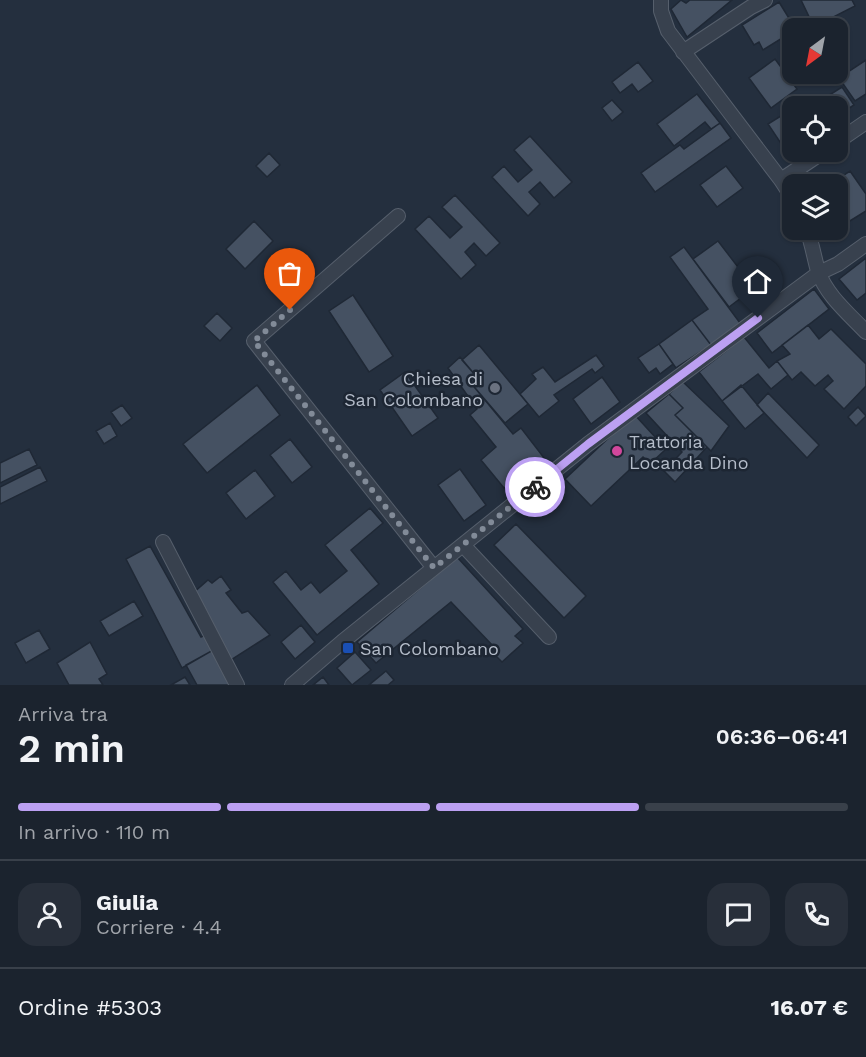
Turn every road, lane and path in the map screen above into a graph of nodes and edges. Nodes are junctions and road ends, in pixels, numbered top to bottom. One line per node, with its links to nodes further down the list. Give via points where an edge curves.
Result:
1 (661, 0): 3 (street, via 668,31)
2 (765, 0): 3 (street)
3 (683, 52): 8 (street)
4 (866, 122): 5 (street)
5 (848, 134)
6 (808, 162): 7 (street)
7 (791, 174)
8 (782, 180)
9 (398, 216): 16 (street, via 254,341)
10 (810, 240): 12 (street)
11 (866, 244): 12 (street)
12 (819, 273): 13 (street, via 839,304); 15 (street, via 588,444)
13 (866, 332)
14 (163, 542): 18 (street)
15 (463, 545): 16 (street); 17 (street)
16 (434, 568): 19 (street)
17 (549, 637)
18 (237, 685)
19 (292, 685)

